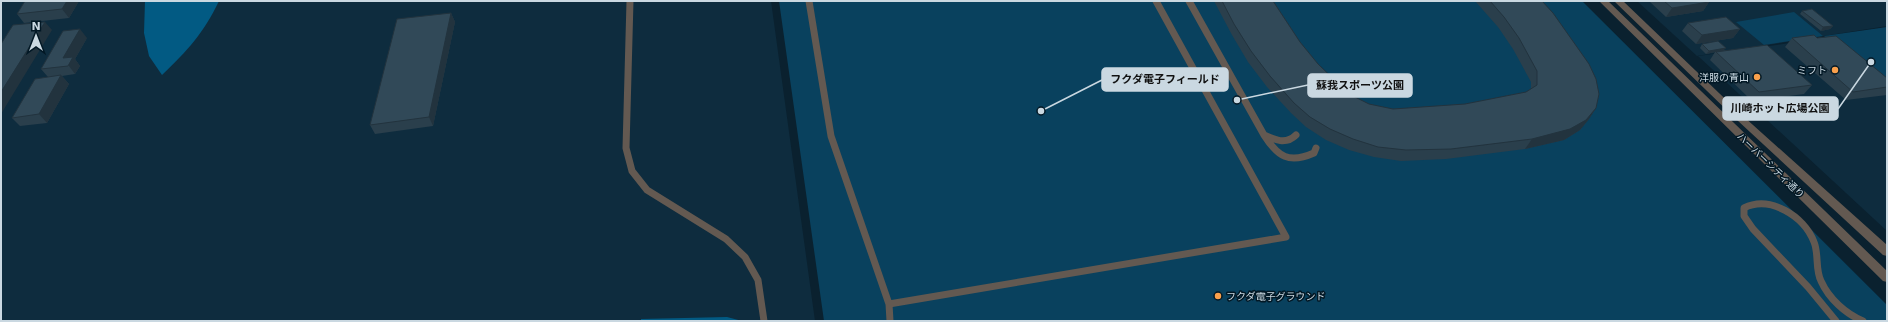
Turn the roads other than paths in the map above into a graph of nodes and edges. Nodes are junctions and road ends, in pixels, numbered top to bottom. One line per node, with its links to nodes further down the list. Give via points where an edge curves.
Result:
1 (630, 1): 13 (lane, via 626,148 632,171 647,190 726,239 745,257 758,280)
2 (809, 1): 12 (lane, via 831,136)
3 (1156, 1): 12 (lane, via 1286,237)
4 (1189, 1): 7 (lane)
5 (1603, 1): 11 (street, ハーバーシティ通り)
6 (1618, 1): 10 (street, ハーバーシティ通り, via 1740,118)
7 (1264, 135): 8 (lane, via 1288,141); 9 (lane, via 1274,150 1287,158 1306,157 1314,153)
8 (1296, 135)
9 (1316, 148)
10 (1887, 252)
11 (1887, 278)
12 (889, 304): 14 (lane)
13 (764, 321)
14 (890, 321)
15 (1836, 321): 16 (lane, via 1808,287 1750,226 1744,216 1744,208 1758,203 1771,204 1784,210 1800,224 1815,243 1818,276 1823,286 1843,307)
16 (1863, 321)

